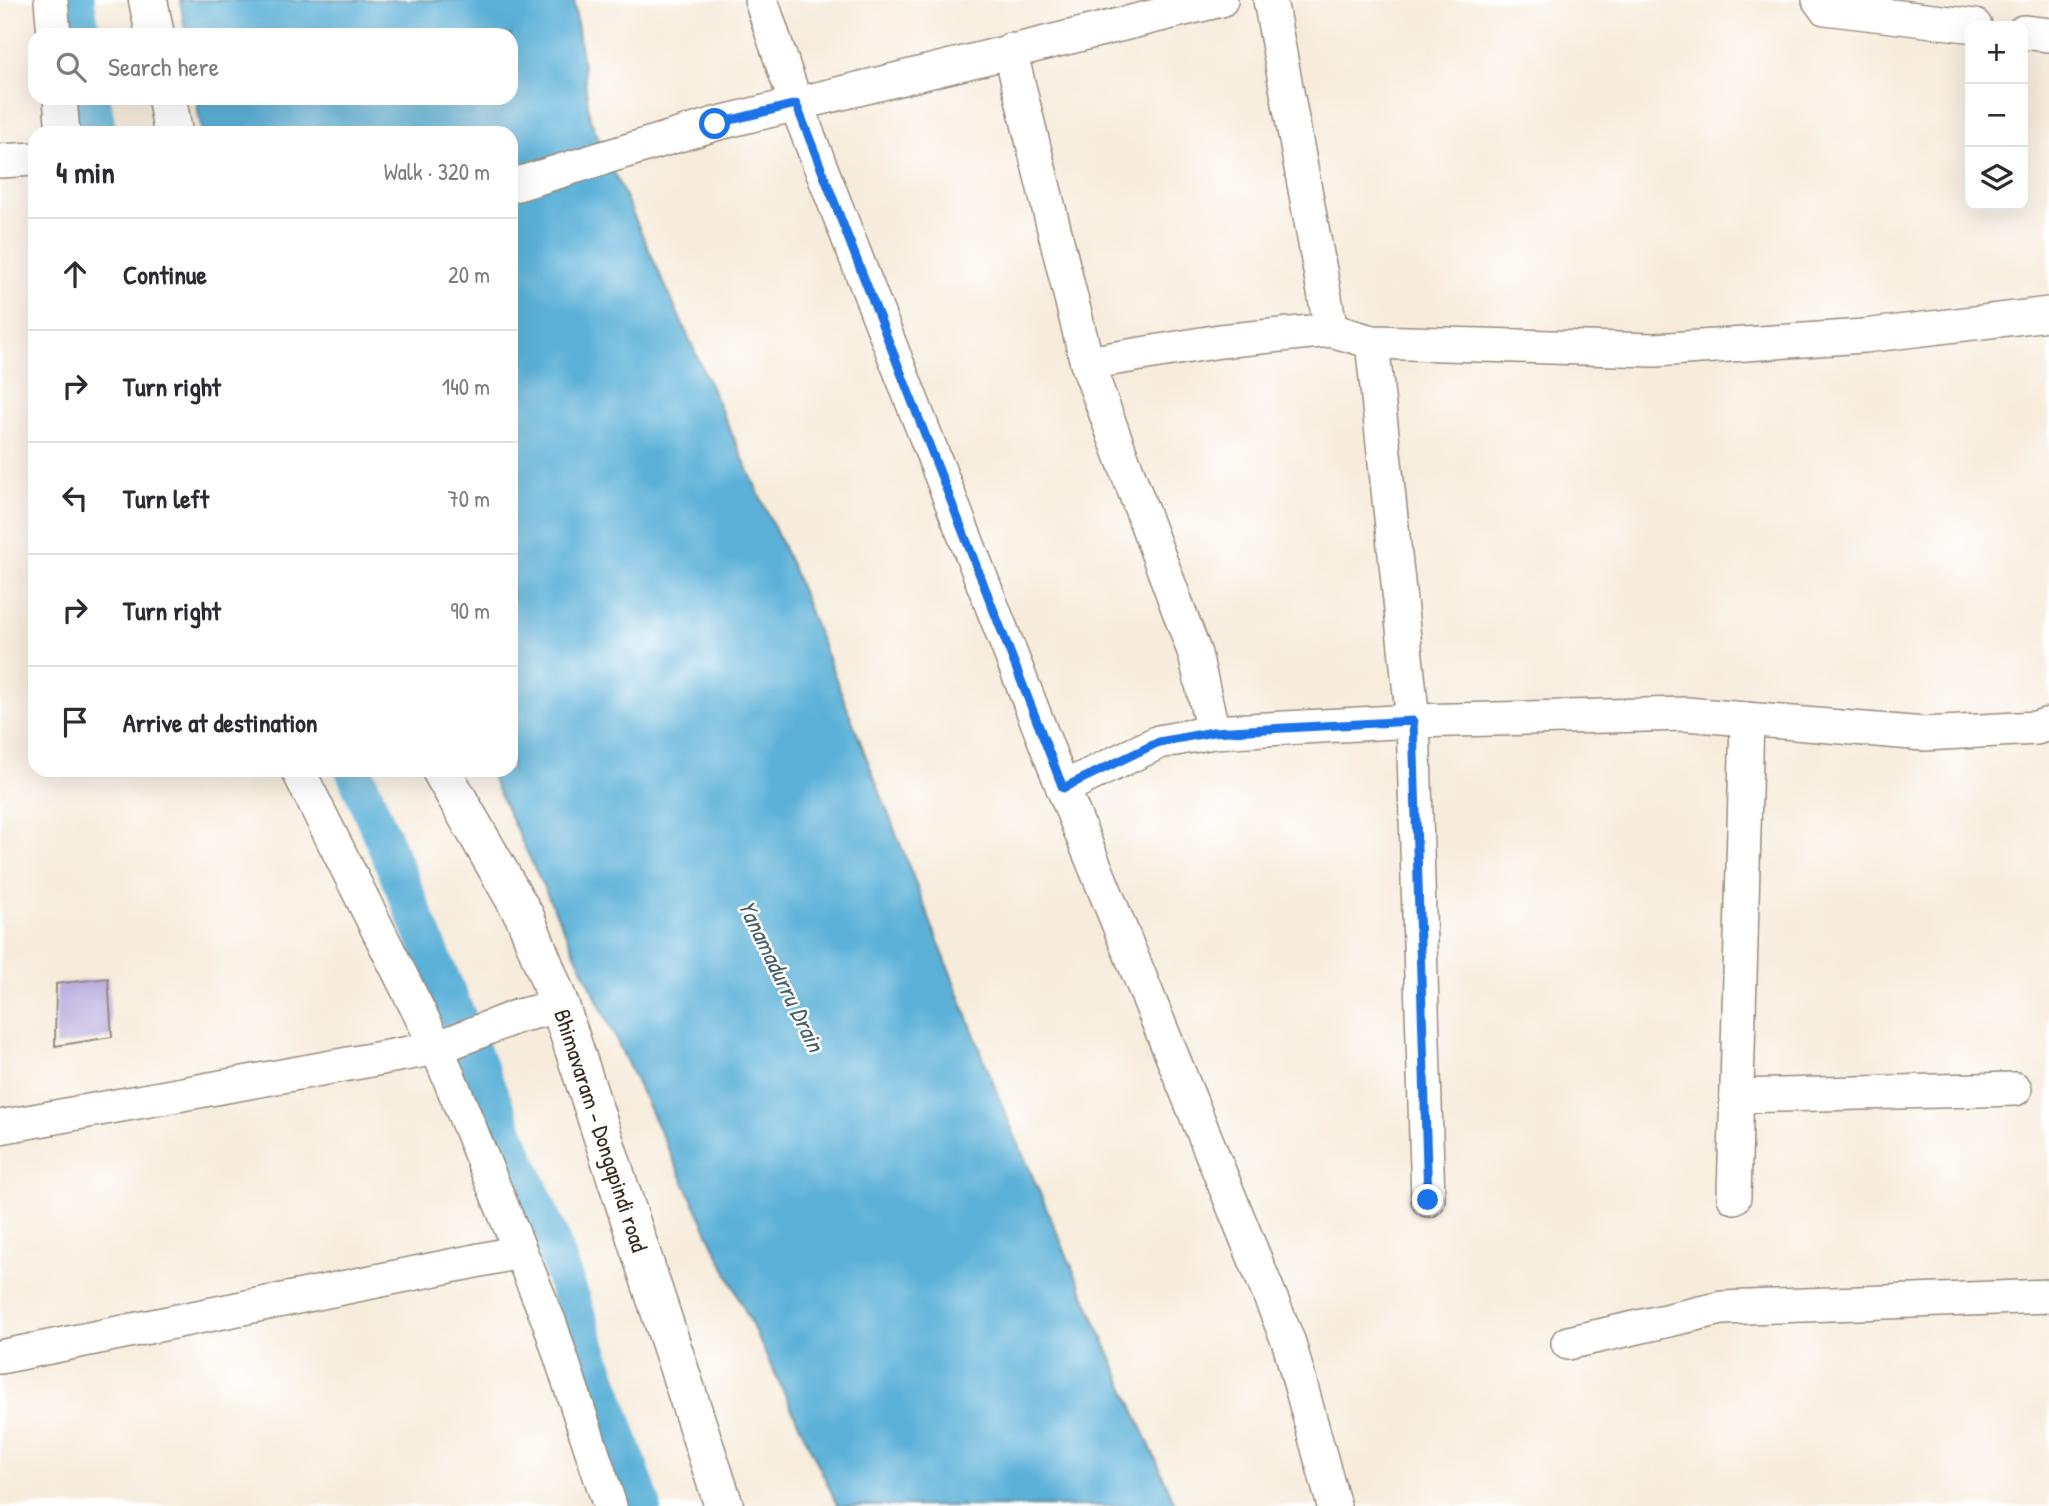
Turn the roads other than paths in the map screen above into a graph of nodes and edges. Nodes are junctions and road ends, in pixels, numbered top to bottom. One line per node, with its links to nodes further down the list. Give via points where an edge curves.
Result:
1 (51, 0): 8 (street)
2 (148, 0): 9 (main road)
3 (761, 0): 13 (street)
4 (1221, 0): 12 (street)
5 (1270, 0): 22 (street)
6 (1819, 0): 7 (street, via 1825,8)
7 (1965, 25)
8 (53, 28)
9 (154, 28)
10 (2028, 33): 11 (street)
11 (2049, 35)
12 (1010, 50): 13 (street); 24 (street)
13 (796, 104): 20 (street); 31 (street)
14 (61, 105): 16 (street)
15 (168, 105): 17 (main road)
16 (62, 126)
17 (172, 126)
18 (28, 159): 19 (street)
19 (0, 161)
20 (518, 184)
21 (2049, 314): 23 (street, via 1864,336 1656,349)
22 (1331, 330): 23 (street); 24 (street, via 1220,341)
23 (1372, 342): 26 (street)
24 (1087, 363): 28 (street, via 1195,654)
25 (1747, 719): 26 (street, via 1686,714); 27 (street, via 1924,734); 35 (street)
26 (1413, 721): 28 (street); 38 (street)
27 (2049, 724)
28 (1213, 732): 31 (street, via 1159,742)
29 (302, 777): 33 (street)
30 (444, 777): 32 (main road, Bhimavaram - Dongapindi road, via 525,917)
31 (1063, 788): 45 (street, via 1289,1343)
32 (560, 1006): 33 (street, via 518,1016); 44 (main road, Bhimavaram - Dongapindi road)
33 (449, 1043): 36 (street); 39 (street)
34 (2015, 1089): 35 (street)
35 (1737, 1096): 37 (street)
36 (0, 1127)
37 (1734, 1197)
38 (1428, 1200)
39 (520, 1252): 42 (street); 43 (street, via 550,1324)
40 (2049, 1296): 41 (street, via 1723,1308)
41 (1568, 1343)
42 (0, 1357)
43 (610, 1506)
44 (724, 1506)
45 (1334, 1506)

